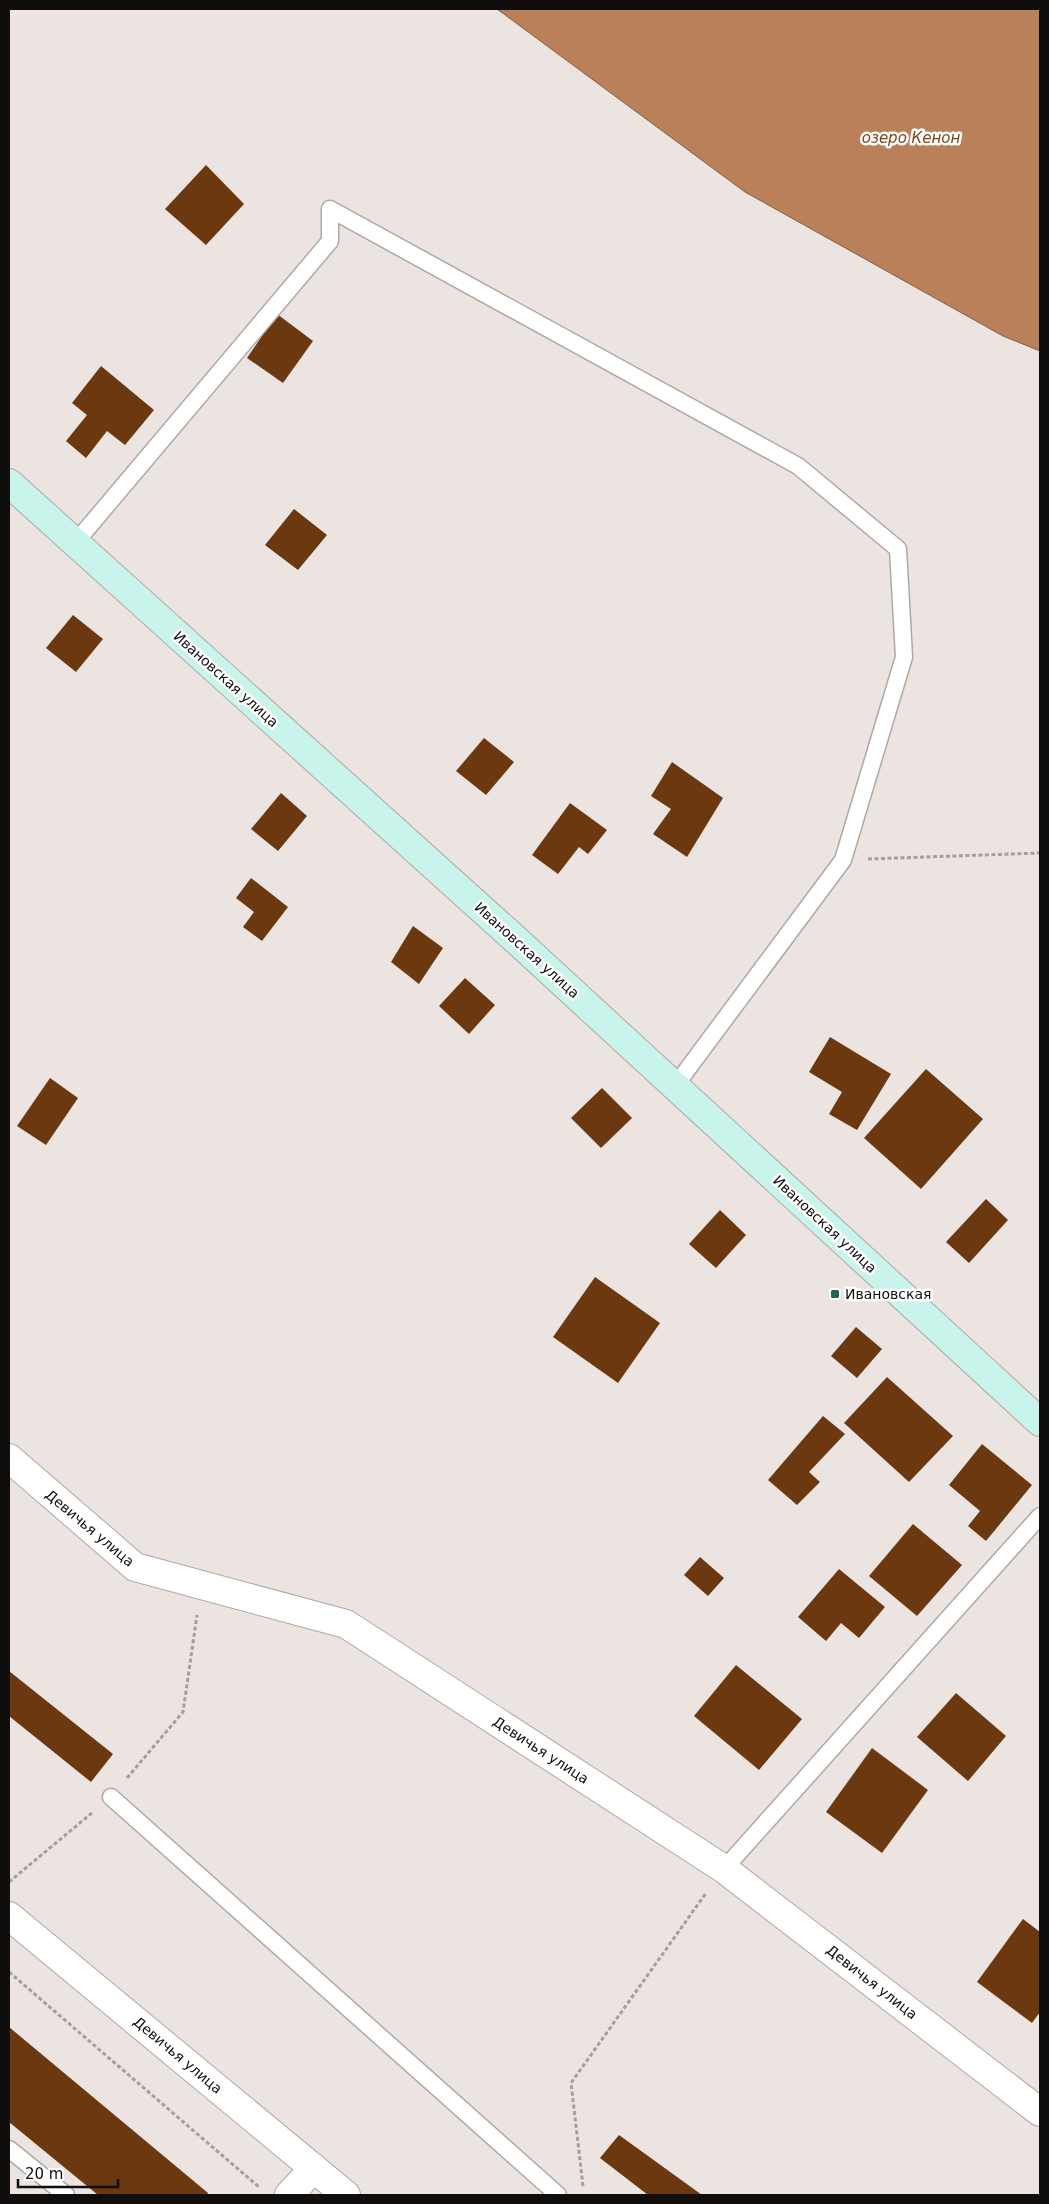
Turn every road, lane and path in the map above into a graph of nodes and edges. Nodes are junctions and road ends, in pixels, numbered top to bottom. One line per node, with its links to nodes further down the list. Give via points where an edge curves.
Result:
1 (9, 483): 2 (main road, Ивановская улица)
2 (75, 543): 4 (lane, via 330,241 330,209 798,466 898,549 904,657); 5 (main road, Ивановская улица)
3 (1040, 853): 4 (path)
4 (843, 860): 5 (lane)
5 (675, 1086): 6 (main road, Ивановская улица)
6 (1040, 1422)
7 (9, 1458): 9 (street, Девичья улица, via 135,1567)
8 (1040, 1516): 11 (lane)
9 (202, 1585): 10 (path, via 183,1712); 11 (street, Девичья улица, via 346,1624)
10 (111, 1797): 12 (path); 22 (lane)
11 (724, 1868): 15 (street, Девичья улица); 23 (path, via 571,2083)
12 (9, 1882)
13 (9, 1916): 17 (street, Девичья улица)
14 (9, 1972): 18 (path)
15 (1040, 2112)
16 (9, 2150): 19 (lane)
17 (314, 2168): 20 (street); 21 (street, Девичья улица)
18 (261, 2189)
19 (63, 2194)
20 (289, 2195)
21 (346, 2195)
22 (558, 2195)
23 (584, 2195)

